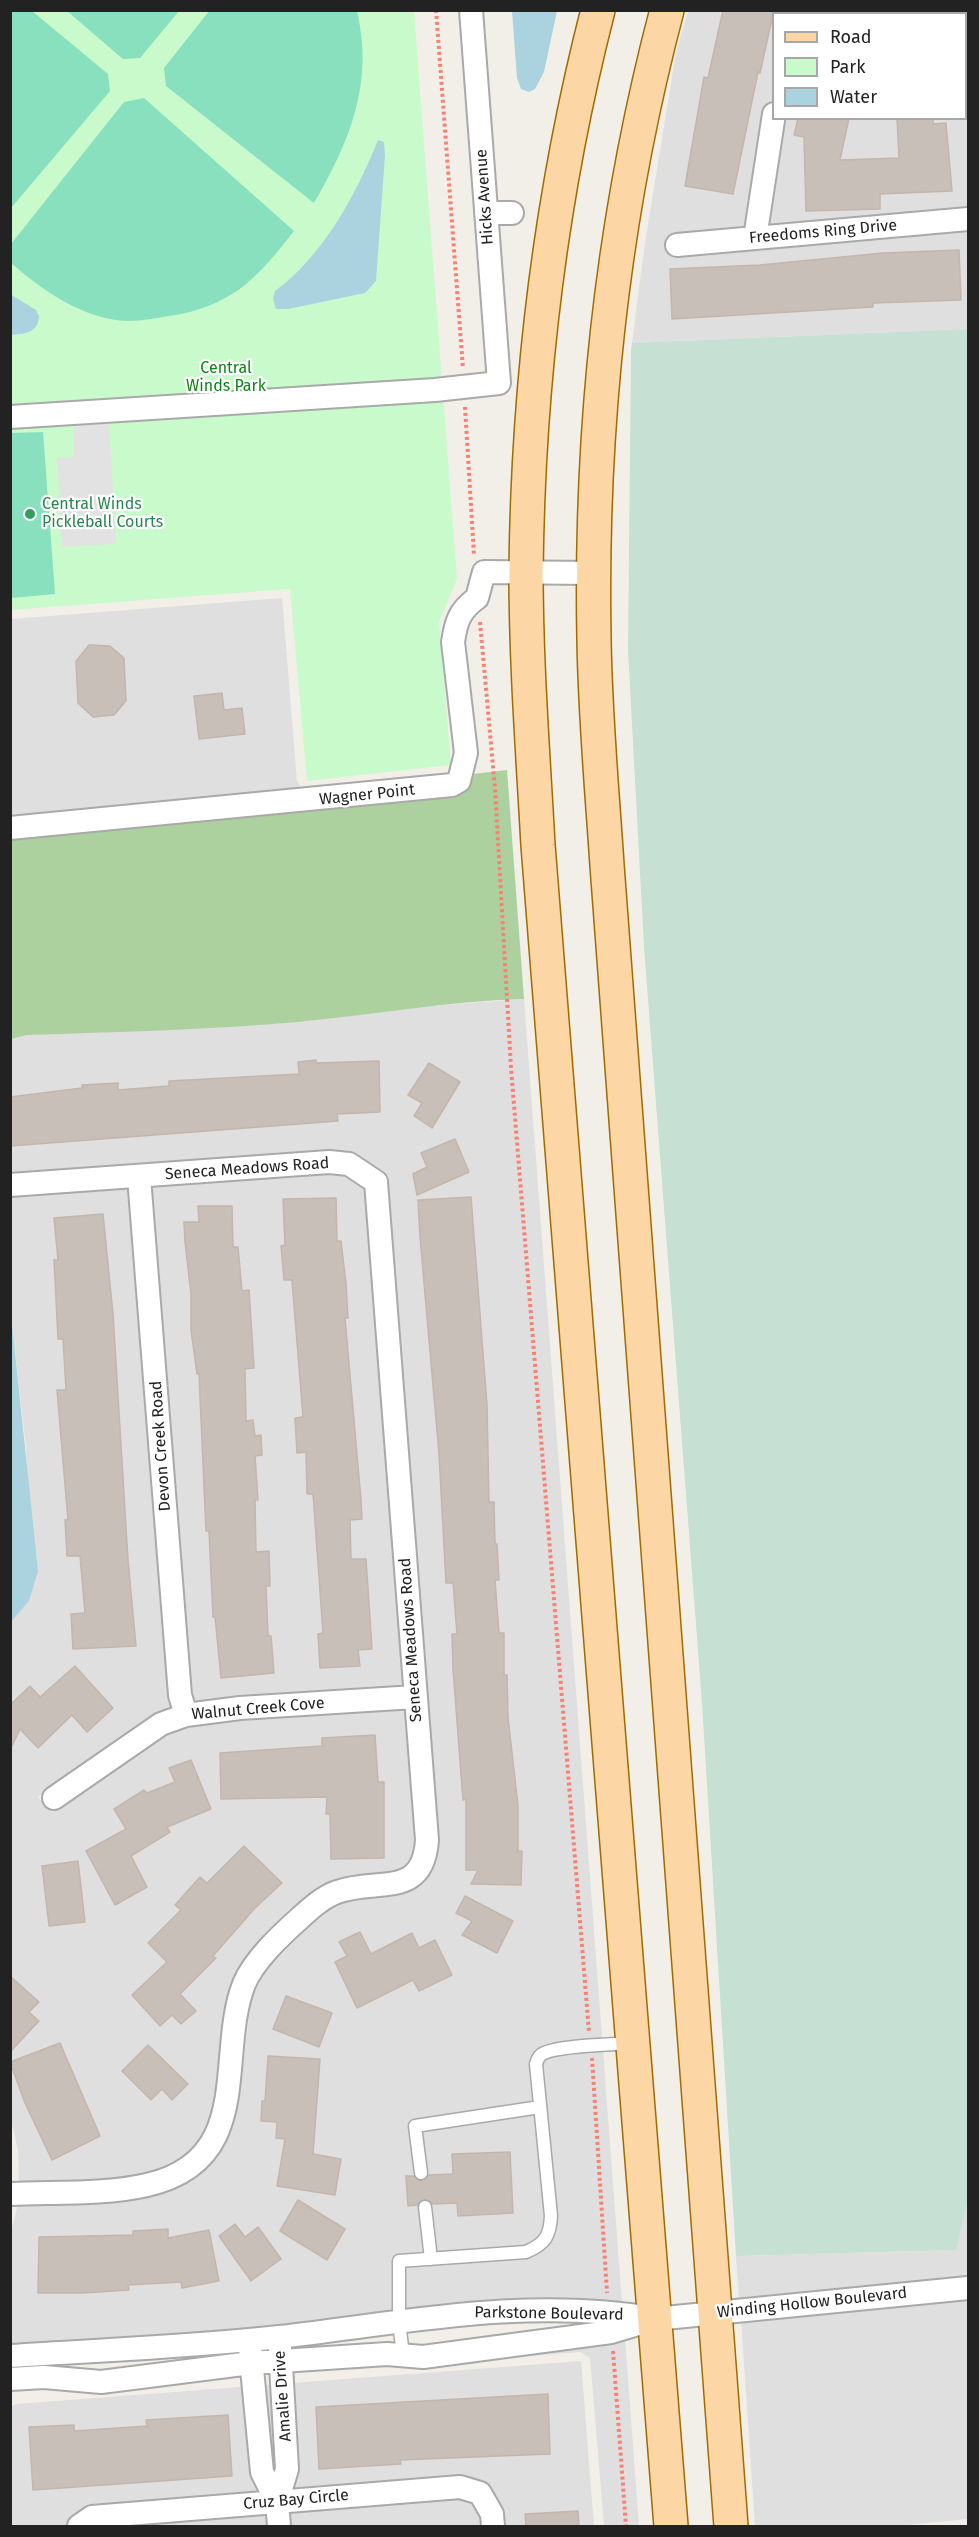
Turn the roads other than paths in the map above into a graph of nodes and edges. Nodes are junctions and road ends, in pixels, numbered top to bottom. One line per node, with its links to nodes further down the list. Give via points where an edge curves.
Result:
1 (471, 10): 5 (street, Hicks Avenue)
2 (598, 10): 11 (main road, via 566,160 546,285 534,411)
3 (667, 10): 12 (main road, via 644,106 616,270 601,409)
4 (773, 120): 8 (street)
5 (486, 213): 6 (street); 10 (street, Hicks Avenue, via 499,383)
6 (512, 213)
7 (969, 219): 8 (street, Freedoms Ring Drive)
8 (755, 238): 9 (street, Freedoms Ring Drive)
9 (677, 245)
10 (10, 417)
11 (526, 573): 12 (street); 13 (street, Wagner Point, via 484,572 477,598 463,608 456,624 453,642 466,753 459,781 452,785); 19 (main road, via 537,845)
12 (594, 573): 26 (main road, via 595,673 604,818)
13 (10, 828)
14 (140, 1177): 15 (street, Seneca Meadows Road); 16 (street, Seneca Meadows Road, via 329,1162 350,1164 376,1182); 17 (street, Devon Creek Road, via 179,1683)
15 (10, 1185)
16 (415, 1697): 17 (street, Walnut Creek Cove); 22 (street, Seneca Meadows Road, via 426,1860 407,1880 337,1892 314,1905 256,1965 238,2006 229,2097 220,2126 203,2154 178,2173 149,2184)
17 (186, 1715): 18 (street, Walnut Creek Cove, via 161,1724)
18 (54, 1798)
19 (633, 2043): 20 (lane, via 544,2053 536,2064); 27 (main road)
20 (540, 2107): 21 (lane, via 415,2127); 24 (lane, via 551,2216 546,2240 526,2252)
21 (421, 2174)
22 (10, 2194)
23 (425, 2206): 24 (lane)
24 (431, 2259): 28 (lane, via 399,2261)
25 (969, 2288): 26 (street, Winding Hollow Boulevard)
26 (716, 2313): 27 (street, Winding Hollow Boulevard); 43 (main road)
27 (655, 2319): 28 (street, Parkstone Boulevard, via 610,2311 482,2311); 31 (street, Parkstone Boulevard, via 605,2333 423,2357); 42 (main road)
28 (399, 2322): 29 (street, Parkstone Boulevard); 31 (lane)
29 (279, 2337): 30 (street, Parkstone Boulevard); 33 (street, Amalie Drive)
30 (249, 2340): 32 (street, Parkstone Boulevard); 34 (street, Amalie Drive)
31 (403, 2355): 33 (street, Parkstone Boulevard)
32 (10, 2356)
33 (281, 2362): 34 (street, Parkstone Boulevard); 36 (street, Amalie Drive)
34 (251, 2363): 35 (street, Parkstone Boulevard, via 101,2382 44,2377); 37 (street, Amalie Drive)
35 (10, 2379)
36 (286, 2456): 37 (street, Amalie Drive); 38 (street, Amalie Drive, via 287,2469)
37 (260, 2458): 38 (street, Amalie Drive, via 262,2472)
38 (277, 2502): 39 (street, Cruz Bay Circle, via 92,2517); 40 (street); 41 (street, Cruz Bay Circle, via 460,2487 480,2493 492,2514)
39 (79, 2526)
40 (279, 2526)
41 (493, 2526)
42 (671, 2526)
43 (731, 2526)

